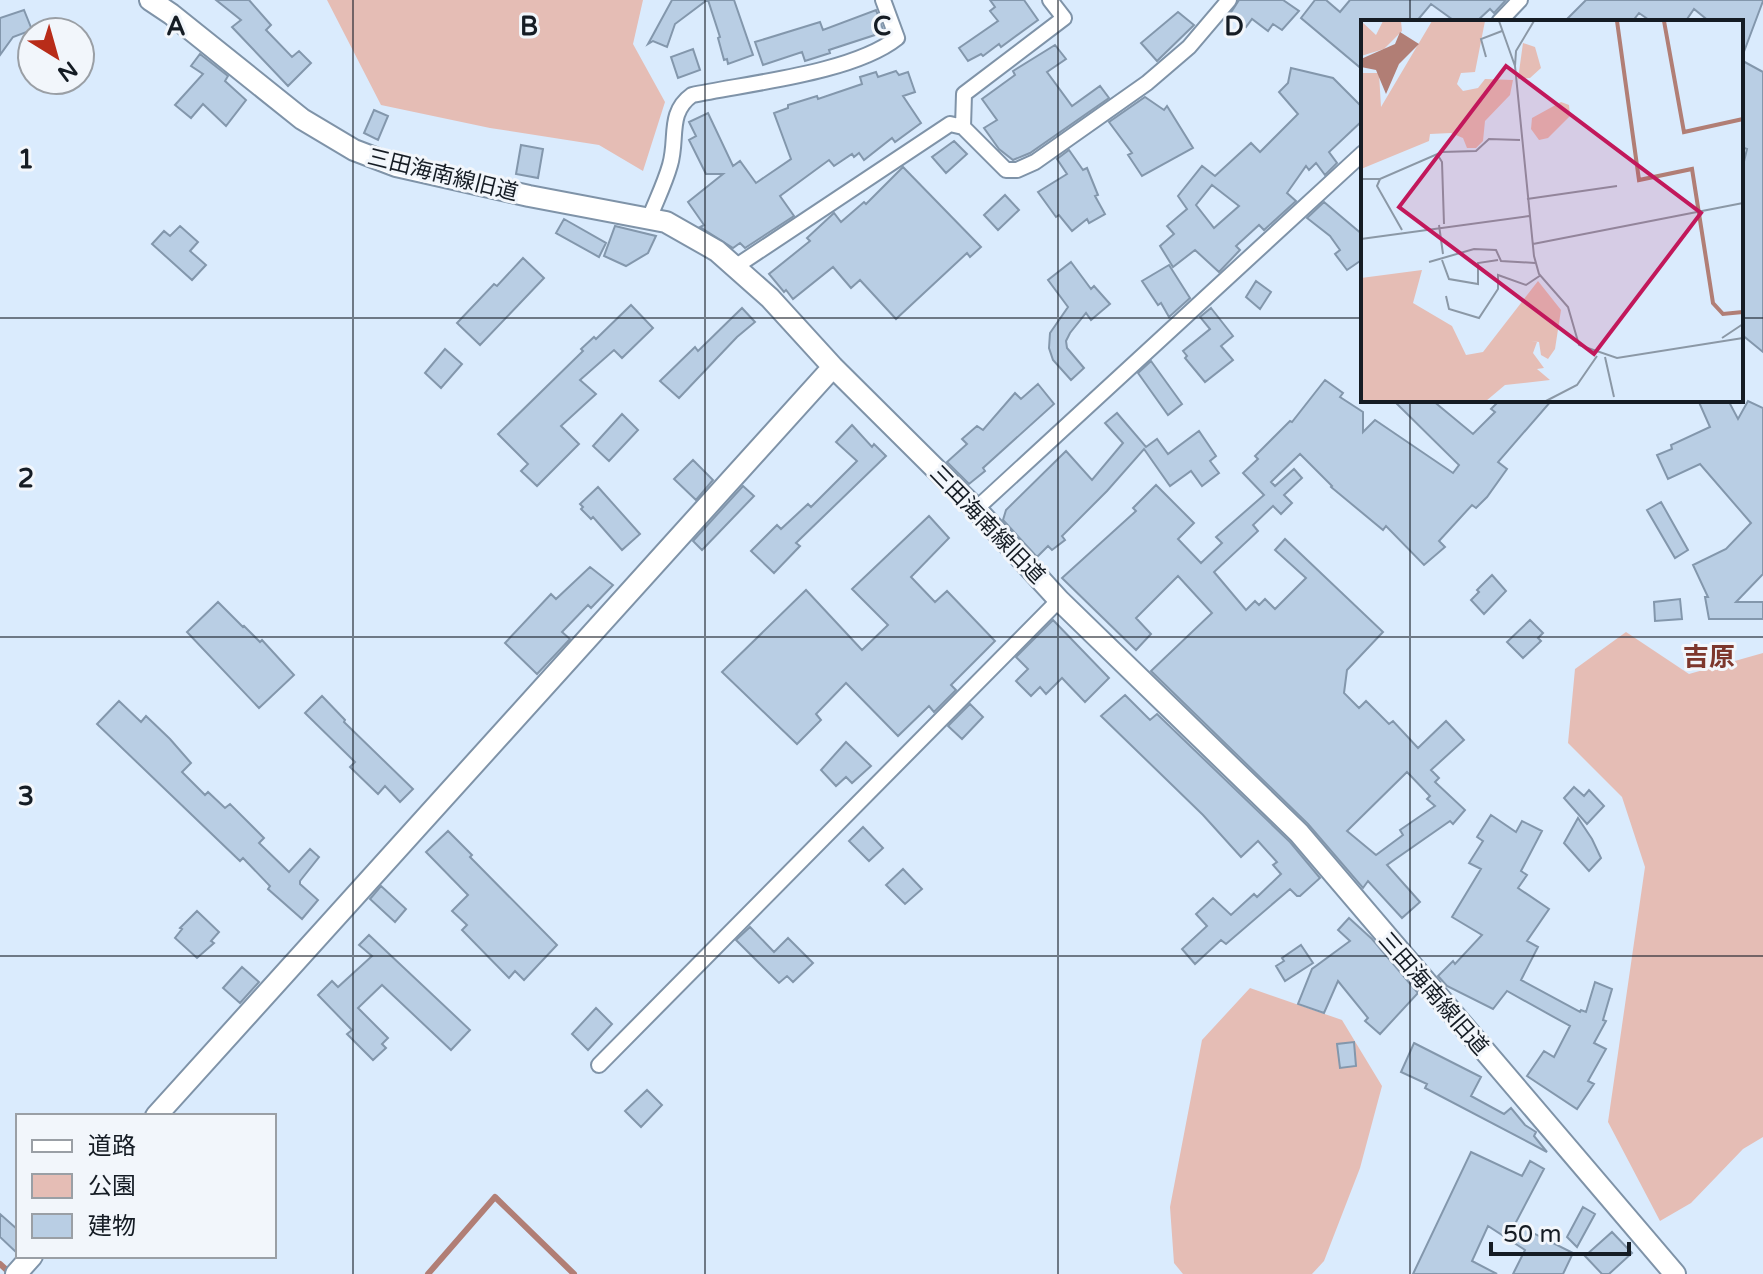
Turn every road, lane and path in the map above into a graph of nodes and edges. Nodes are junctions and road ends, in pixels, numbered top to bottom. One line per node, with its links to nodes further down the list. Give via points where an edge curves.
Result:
1 (150, 0): 9 (street, 三田海南線旧道, via 302,119 354,150 396,166)
2 (883, 0): 9 (street, via 897,38 881,51 819,70 692,95 680,104 671,163)
3 (1050, 0): 7 (street, via 1064,18 964,94)
4 (1229, 0): 7 (street, via 1189,47 1147,83 1035,162 1006,170)
5 (1520, 0): 6 (street)
6 (1501, 20)
7 (963, 127): 10 (street, via 942,128)
8 (1361, 155): 12 (street)
9 (649, 219): 10 (street, 三田海南線旧道, via 666,222)
10 (735, 267): 11 (street, 三田海南線旧道)
11 (833, 367): 12 (street, 三田海南線旧道); 15 (street)
12 (976, 509): 13 (street, 三田海南線旧道)
13 (1059, 600): 14 (street); 18 (street, 三田海南線旧道, via 1299,833)
14 (599, 1065)
15 (158, 1114)
16 (30, 1258): 17 (street)
17 (16, 1274)
18 (1675, 1274)

